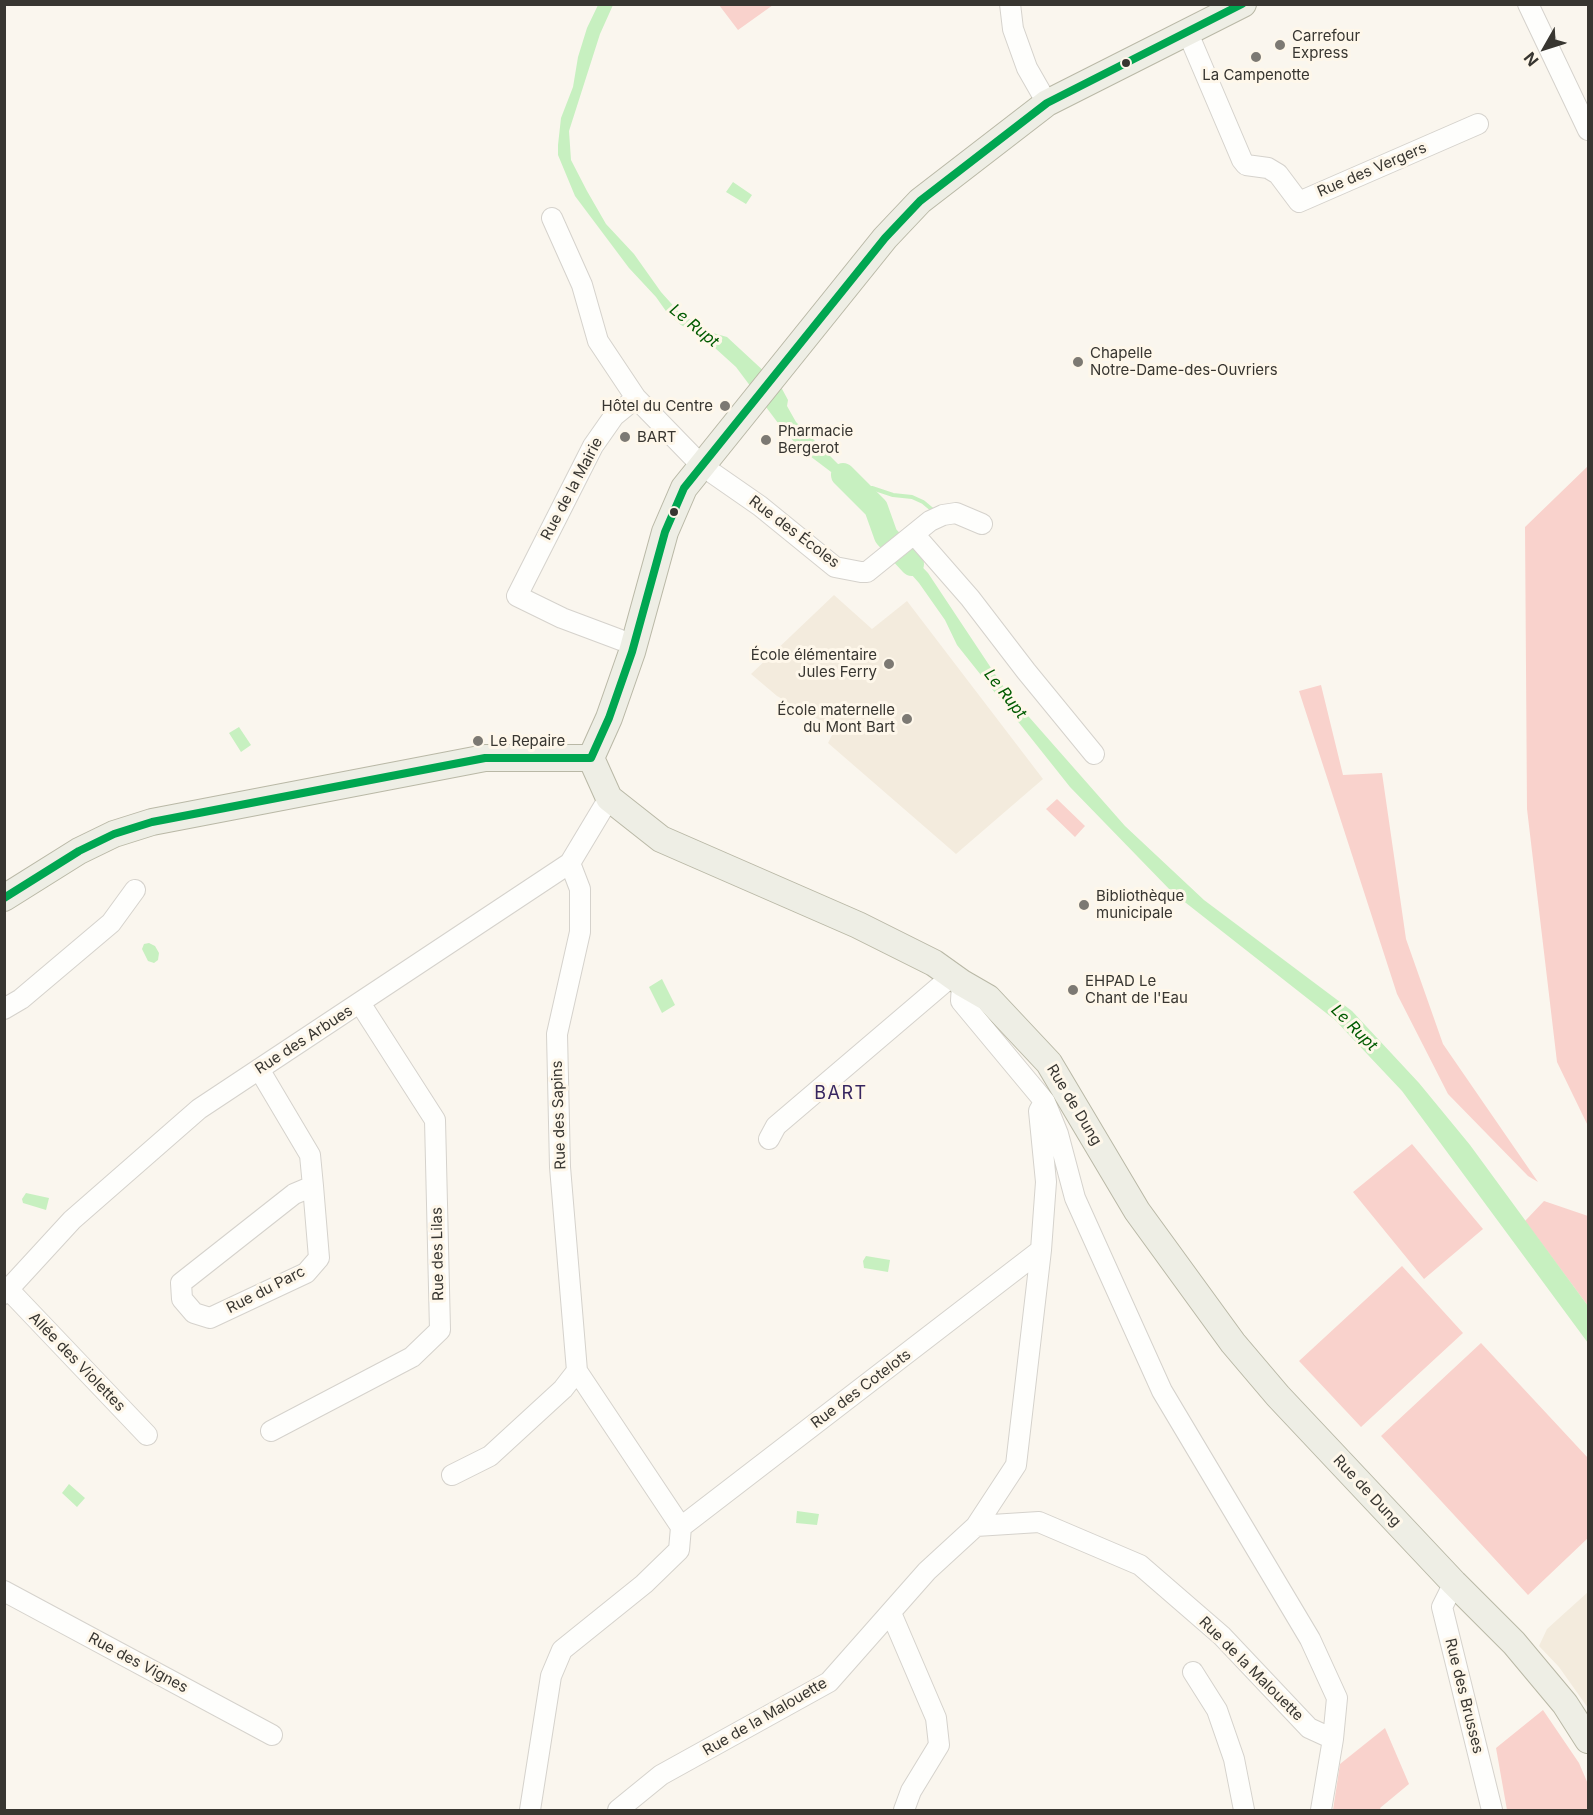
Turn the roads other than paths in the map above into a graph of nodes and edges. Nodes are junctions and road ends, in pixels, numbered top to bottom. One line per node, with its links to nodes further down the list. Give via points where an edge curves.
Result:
1 (1010, 4): 5 (street, via 1013,29 1027,68)
2 (1243, 4): 4 (main road)
3 (1527, 4): 7 (street)
4 (1187, 31): 5 (main road); 6 (street, Rue des Vergers, via 1242,160 1246,165 1268,168 1278,174 1299,202)
5 (1047, 103): 10 (main road, via 920,201 885,238)
6 (1478, 124)
7 (1588, 130)
8 (552, 218): 9 (street, via 582,285 597,341)
9 (636, 398): 10 (street); 13 (street, Rue de la Mairie, via 614,416 593,446 517,596)
10 (701, 465): 12 (street, Rue des Écoles, via 760,506 835,567 867,572); 13 (main road, via 684,488 665,532)
11 (982, 524): 12 (street, Rue des Écoles, via 956,513 943,515)
12 (910, 538): 14 (street, via 970,598)
13 (634, 645): 15 (main road)
14 (1094, 754)
15 (591, 758): 16 (main road, Rue de Dung); 19 (main road, via 485,759 152,822 78,851)
16 (609, 798): 17 (street, Rue des Arbues); 20 (main road, Rue de Dung, via 661,839 858,925 934,963)
17 (570, 863): 21 (street, Rue des Arbues); 29 (street, Rue des Sapins, via 580,889 580,932 557,1034 560,1167)
18 (135, 890): 22 (street, via 111,922)
19 (4, 898)
20 (957, 980): 24 (street, via 961,1001); 25 (street, via 776,1126); 35 (main road, Rue de Dung, via 988,998 1049,1063 1137,1210 1233,1343)
21 (360, 1003): 23 (street, Rue des Arbues); 30 (street, Rue des Lilas, via 435,1120 440,1330 412,1357)
22 (4, 1009)
23 (259, 1070): 26 (street, Rue du Parc, via 310,1155); 28 (street, Rue des Arbues, via 199,1109 72,1220)
24 (1045, 1102): 27 (street, via 1039,1111 1046,1182); 40 (street, via 1075,1198 1162,1391 1310,1639 1337,1698)
25 (769, 1139)
26 (313, 1186): 26 (street, Rue du Parc, via 294,1194 181,1283 182,1299 194,1313 210,1318 306,1273 319,1258)
27 (1041, 1250): 33 (street, via 1016,1465); 34 (street, Rue des Cotelots)
28 (6, 1292): 31 (street, Allée des Violettes)
29 (577, 1371): 32 (street, via 563,1389 490,1456); 34 (street, Rue des Sapins)
30 (271, 1431)
31 (147, 1435)
32 (452, 1475)
33 (976, 1526): 37 (street, Rue de la Malouette, via 927,1571); 40 (street, Rue de la Malouette, via 1039,1522 1140,1565 1222,1636 1309,1728)
34 (681, 1527): 42 (street, via 678,1550 644,1584 562,1650 551,1676)
35 (1454, 1583): 41 (main road, Rue de Dung, via 1514,1643 1566,1704); 47 (street, Rue des Brusses, via 1442,1607)
36 (4, 1591): 39 (street, Rue des Vignes)
37 (891, 1613): 43 (street, Rue de la Malouette, via 829,1682 662,1775); 44 (street, via 936,1718 939,1745)
38 (1192, 1672): 45 (street, via 1217,1710 1234,1758)
39 (272, 1735)
40 (1333, 1739): 46 (street)
41 (1588, 1740)
42 (530, 1810)
43 (618, 1810)
44 (904, 1810)
45 (1244, 1810)
46 (1321, 1810)
47 (1492, 1810)

